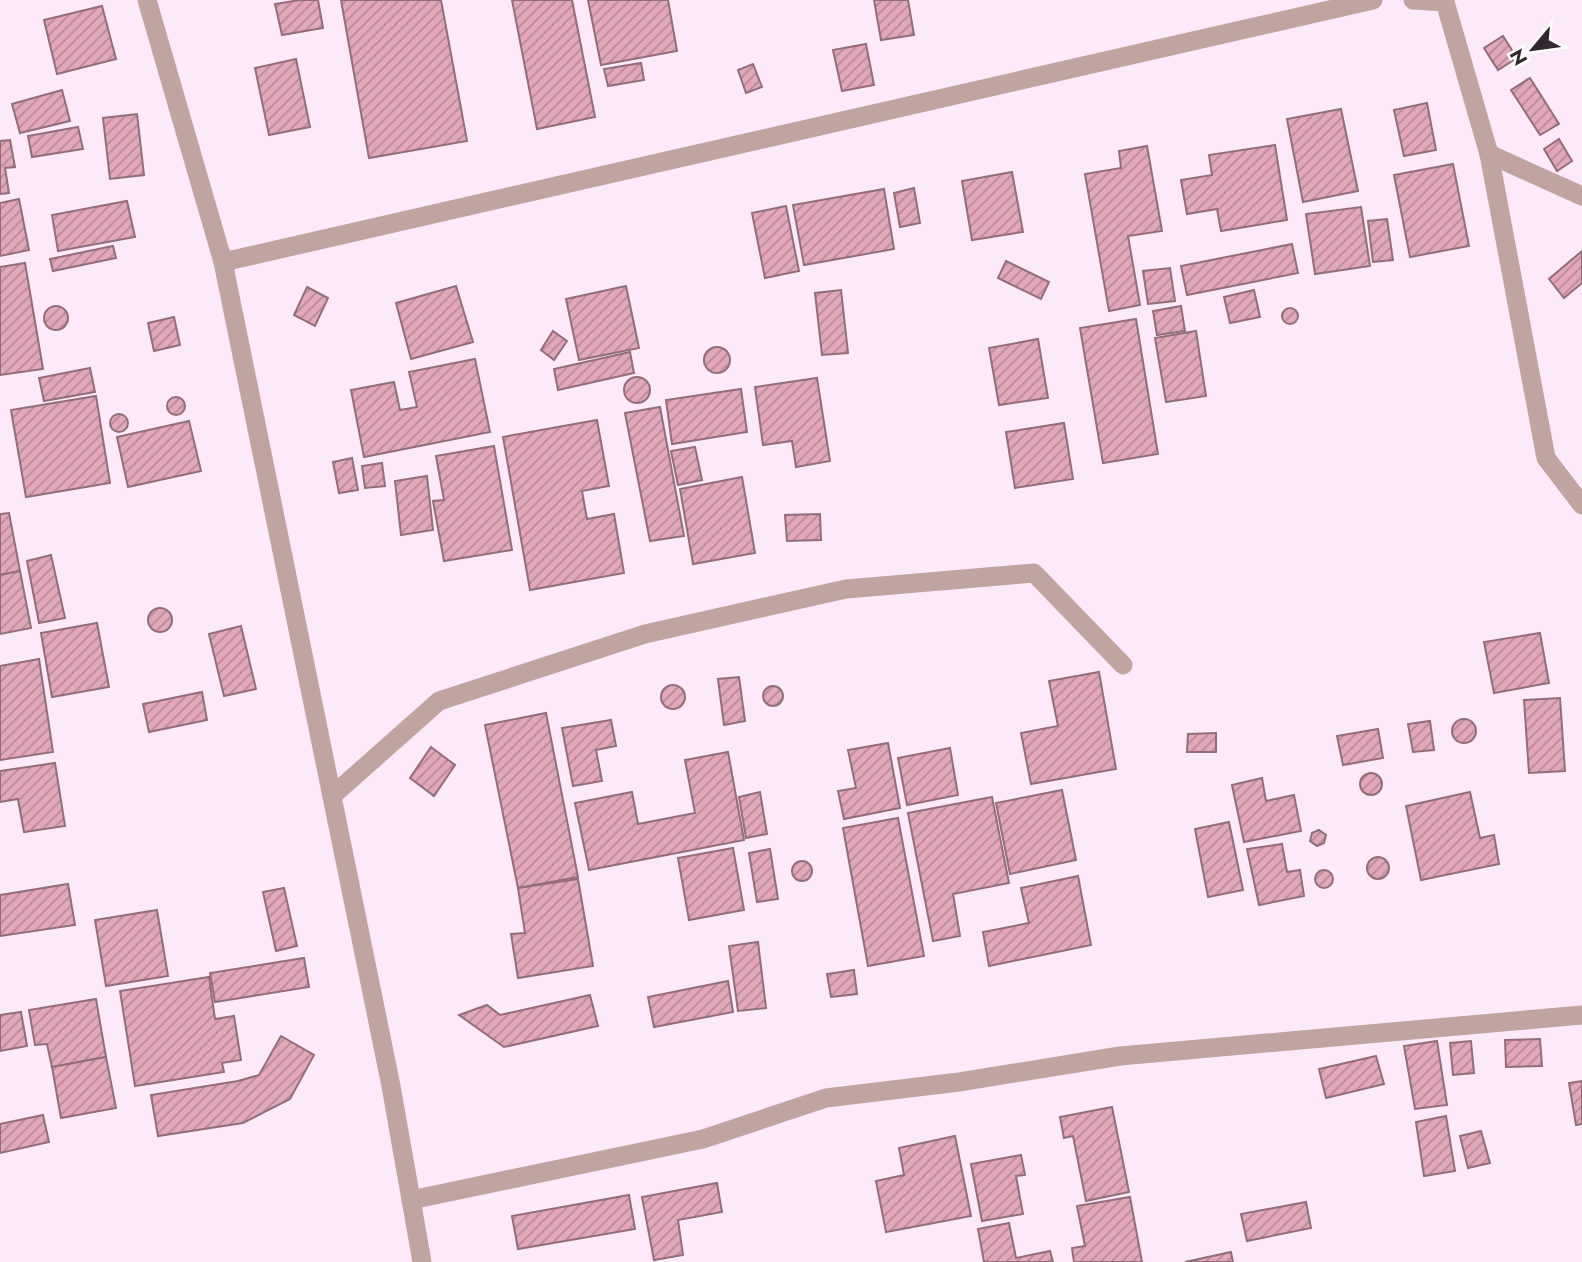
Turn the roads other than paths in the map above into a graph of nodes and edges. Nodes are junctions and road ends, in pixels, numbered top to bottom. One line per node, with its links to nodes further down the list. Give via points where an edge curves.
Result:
1 (147, 0): 7 (street)
2 (1373, 0): 7 (street)
3 (1413, 0): 4 (street)
4 (1445, 1): 5 (street)
5 (1489, 154): 6 (street); 8 (street, via 1546,458)
6 (1582, 197)
7 (223, 262): 10 (street)
8 (1582, 505)
9 (1123, 665): 10 (street, via 1034,573 846,589 645,634 439,702)
10 (332, 796): 12 (street)
11 (1582, 1015): 12 (street, via 1120,1056 826,1098 703,1139)
12 (411, 1200): 13 (street)
13 (422, 1262)

